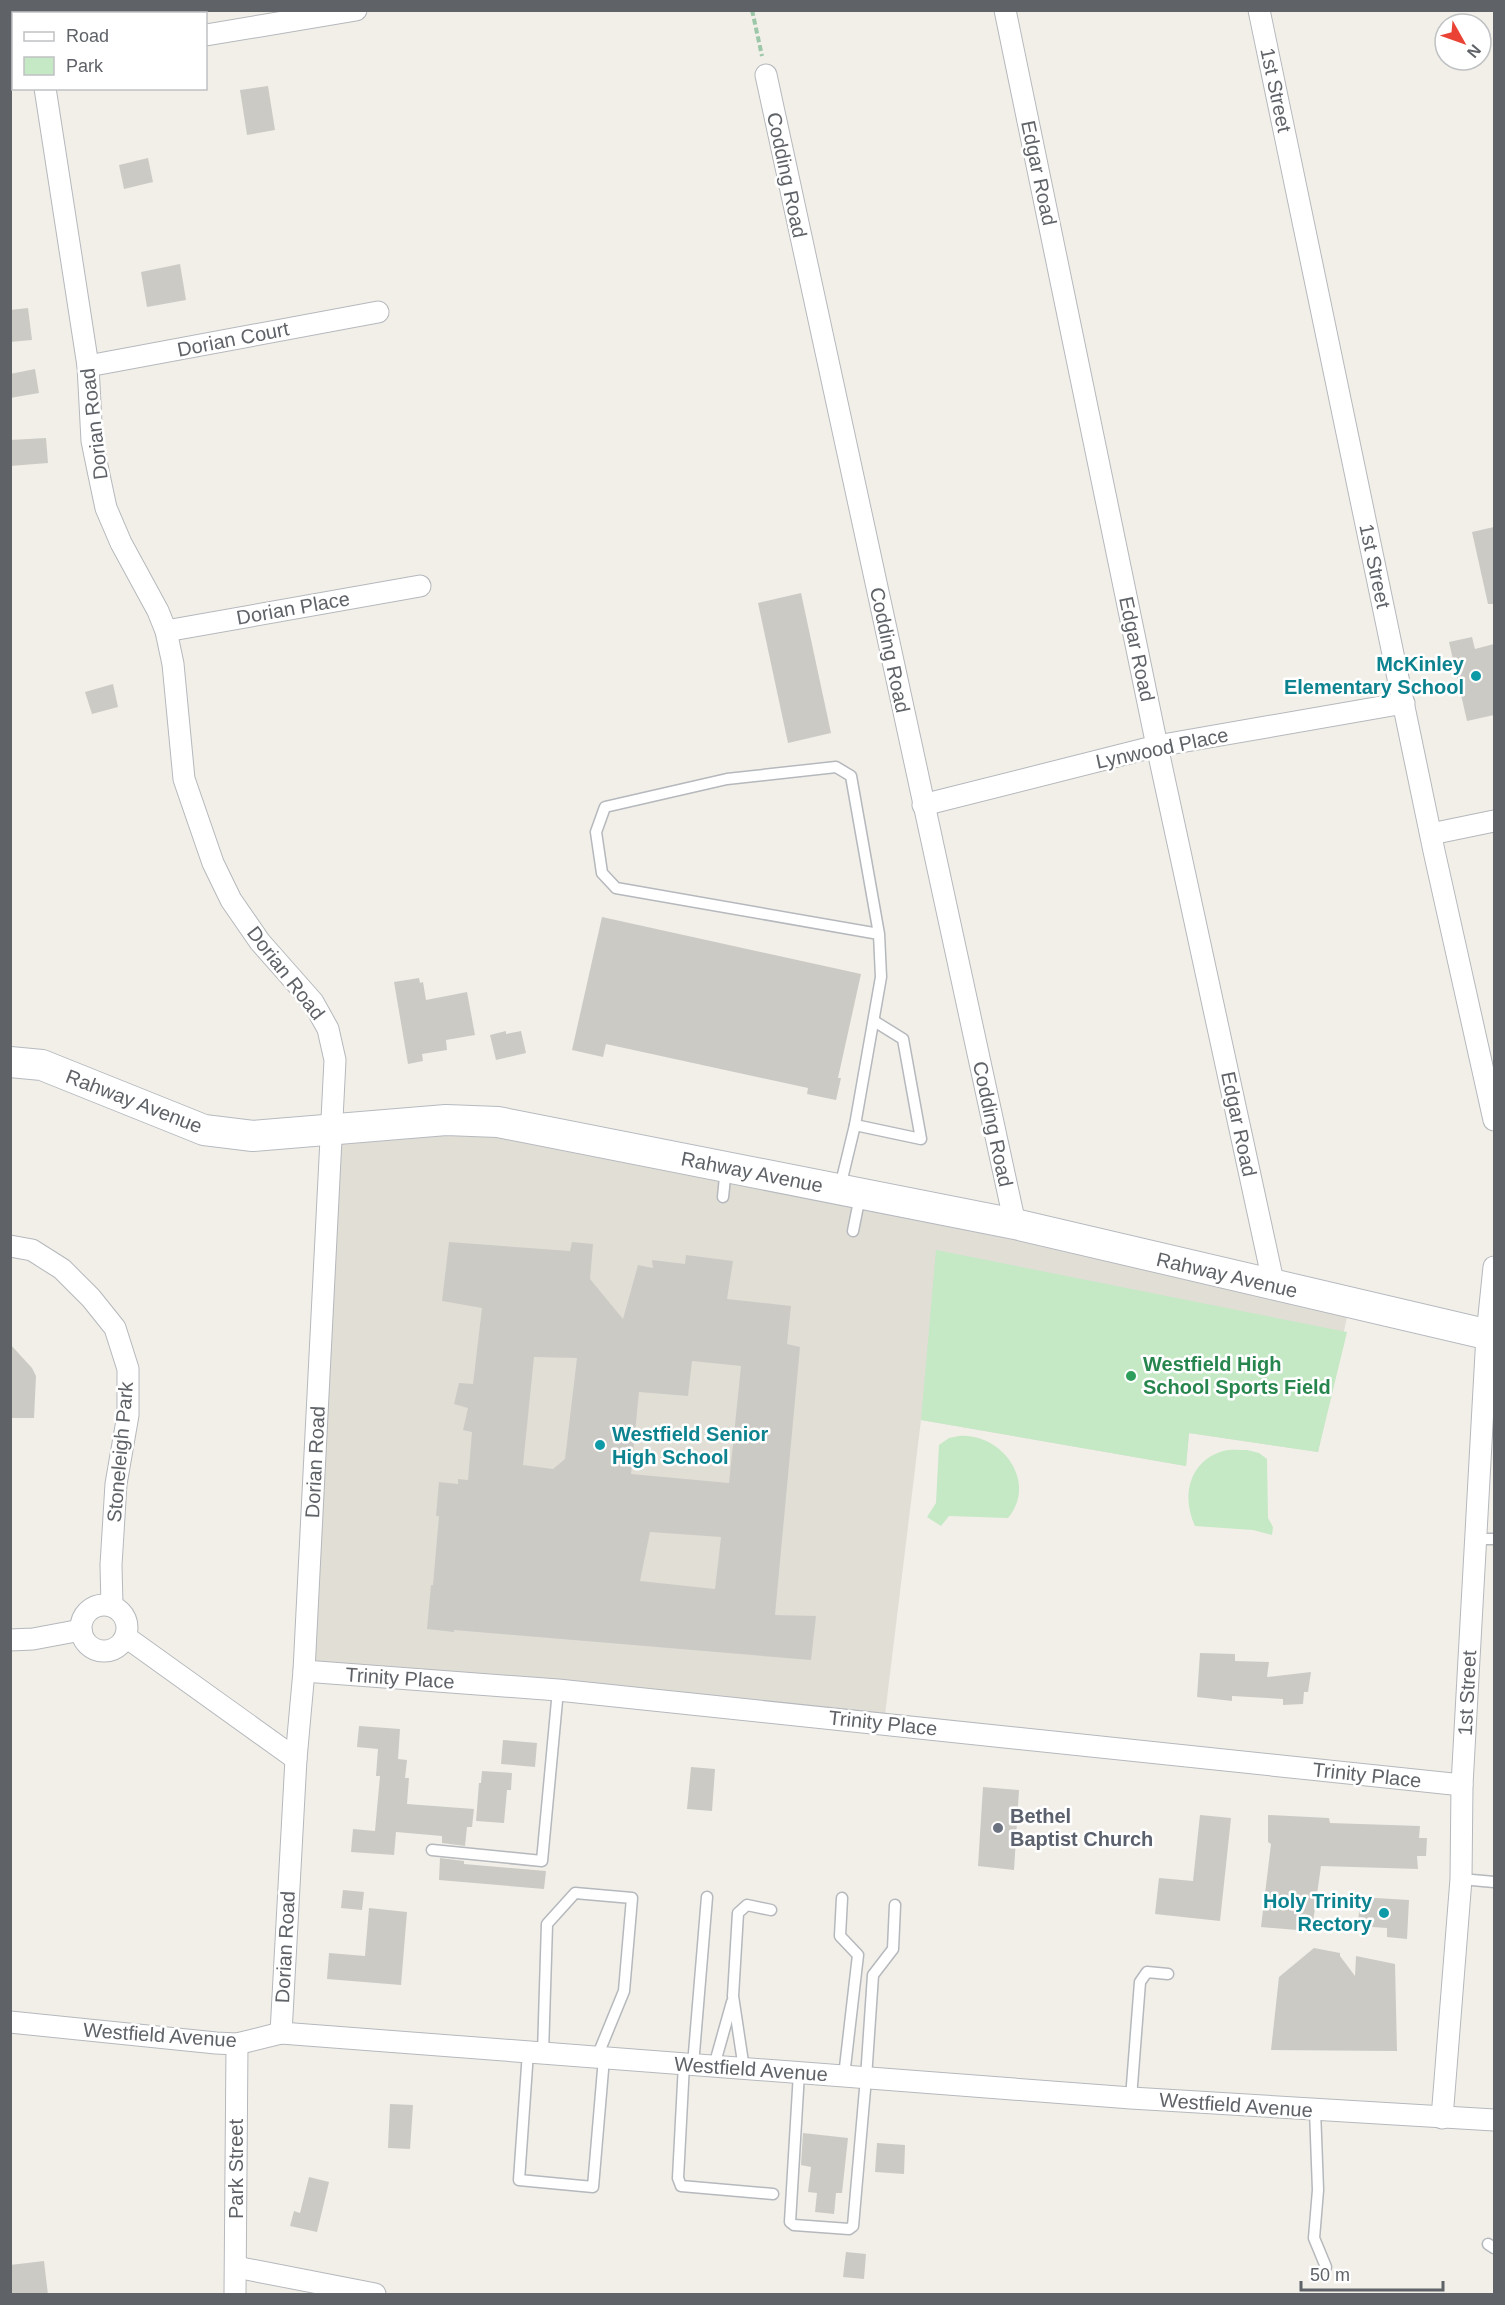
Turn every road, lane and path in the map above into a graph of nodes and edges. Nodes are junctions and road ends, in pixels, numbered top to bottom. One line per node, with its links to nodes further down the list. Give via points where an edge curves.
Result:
1 (356, 10): 5 (street)
2 (752, 10): 6 (path)
3 (1005, 10): 13 (street, Edgar Road)
4 (1259, 10): 12 (street, 1st Street)
5 (207, 35)
6 (766, 75): 14 (street, Codding Road)
7 (45, 90): 9 (street, Dorian Road)
8 (378, 312): 9 (street, Dorian Court)
9 (88, 366): 11 (street, Dorian Road, via 92,441 106,508)
10 (420, 586): 11 (street, Dorian Place)
11 (166, 630): 22 (street, Dorian Road, via 184,779 198,825 231,900 260,942 313,1002 328,1029 335,1059)
12 (1404, 703): 13 (street, Lynwood Place); 16 (street, 1st Street)
13 (1157, 746): 14 (street, Lynwood Place); 30 (street, Edgar Road)
14 (923, 805): 26 (street, Codding Road)
15 (1494, 821): 16 (street)
16 (1431, 834): 20 (street, 1st Street)
17 (879, 934): 17 (lane, via 851,776 836,767 727,778 605,807 596,832 602,873 616,888); 18 (lane, via 881,977)
18 (874, 1021): 21 (lane); 21 (lane, via 903,1040 921,1139)
19 (10, 1062): 22 (street, Rahway Avenue, via 42,1065 204,1130 253,1136)
20 (1494, 1120)
21 (855, 1125): 24 (lane)
22 (332, 1130): 23 (street, Rahway Avenue, via 446,1120 498,1122); 37 (street, Dorian Road)
23 (726, 1167): 24 (street, Rahway Avenue); 25 (lane)
24 (850, 1192): 26 (street, Rahway Avenue); 27 (lane)
25 (723, 1197)
26 (1015, 1224): 30 (street, Rahway Avenue)
27 (853, 1231)
28 (10, 1246): 33 (street, Stoneleigh Park, via 32,1250 62,1269 91,1298 115,1328 128,1370 128,1415 116,1484)
29 (1494, 1268): 31 (street, 1st Street)
30 (1275, 1286): 31 (street, Rahway Avenue)
31 (1490, 1336): 32 (street, 1st Street)
32 (1485, 1539): 40 (street, 1st Street)
33 (112, 1606): 34 (street, via 90,1610); 35 (street, via 124,1615)
34 (81, 1630): 35 (street, via 87,1644 100,1651 116,1648); 36 (street)
35 (126, 1637): 39 (street)
36 (10, 1640)
37 (304, 1671): 38 (street, Trinity Place); 39 (street, Dorian Road)
38 (558, 1690): 40 (street, Trinity Place); 41 (lane, via 542,1861)
39 (296, 1759): 51 (street, Dorian Road)
40 (1462, 1785): 42 (street, 1st Street)
41 (432, 1850)
42 (1461, 1879): 43 (lane); 62 (street, 1st Street)
43 (1494, 1882)
44 (707, 1897): 55 (lane)
45 (842, 1898): 58 (lane, via 840,1936 858,1955)
46 (895, 1905): 59 (lane, via 893,1949 873,1975)
47 (771, 1910): 49 (lane, via 747,1905 738,1913)
48 (1168, 1974): 60 (lane, via 1147,1972 1140,1982)
49 (733, 1996): 55 (lane); 56 (lane)
50 (10, 2022): 52 (street, Westfield Avenue)
51 (280, 2033): 52 (street, Westfield Avenue); 53 (street, Westfield Avenue)
52 (237, 2044): 65 (street, Park Street)
53 (535, 2053): 54 (street, Westfield Avenue); 54 (lane, via 519,2180 593,2187); 54 (lane, via 547,1924 575,1893 632,1898 624,1991)
54 (600, 2058): 55 (street, Westfield Avenue)
55 (697, 2065): 56 (street, Westfield Avenue); 64 (lane, via 678,2178 681,2186)
56 (744, 2069): 57 (street, Westfield Avenue)
57 (799, 2073): 58 (street, Westfield Avenue); 59 (lane, via 790,2222 845,2230 853,2226)
58 (844, 2076): 59 (street, Westfield Avenue)
59 (866, 2078): 60 (street, Westfield Avenue)
60 (1131, 2098): 61 (street, Westfield Avenue)
61 (1314, 2110): 62 (street, Westfield Avenue); 66 (lane, via 1318,2190 1314,2238)
62 (1442, 2118): 63 (street, Westfield Avenue)
63 (1494, 2121)
64 (774, 2194)
65 (236, 2267): 67 (street); 68 (street, Park Street)
66 (1326, 2267)
67 (362, 2293)
68 (235, 2295)

